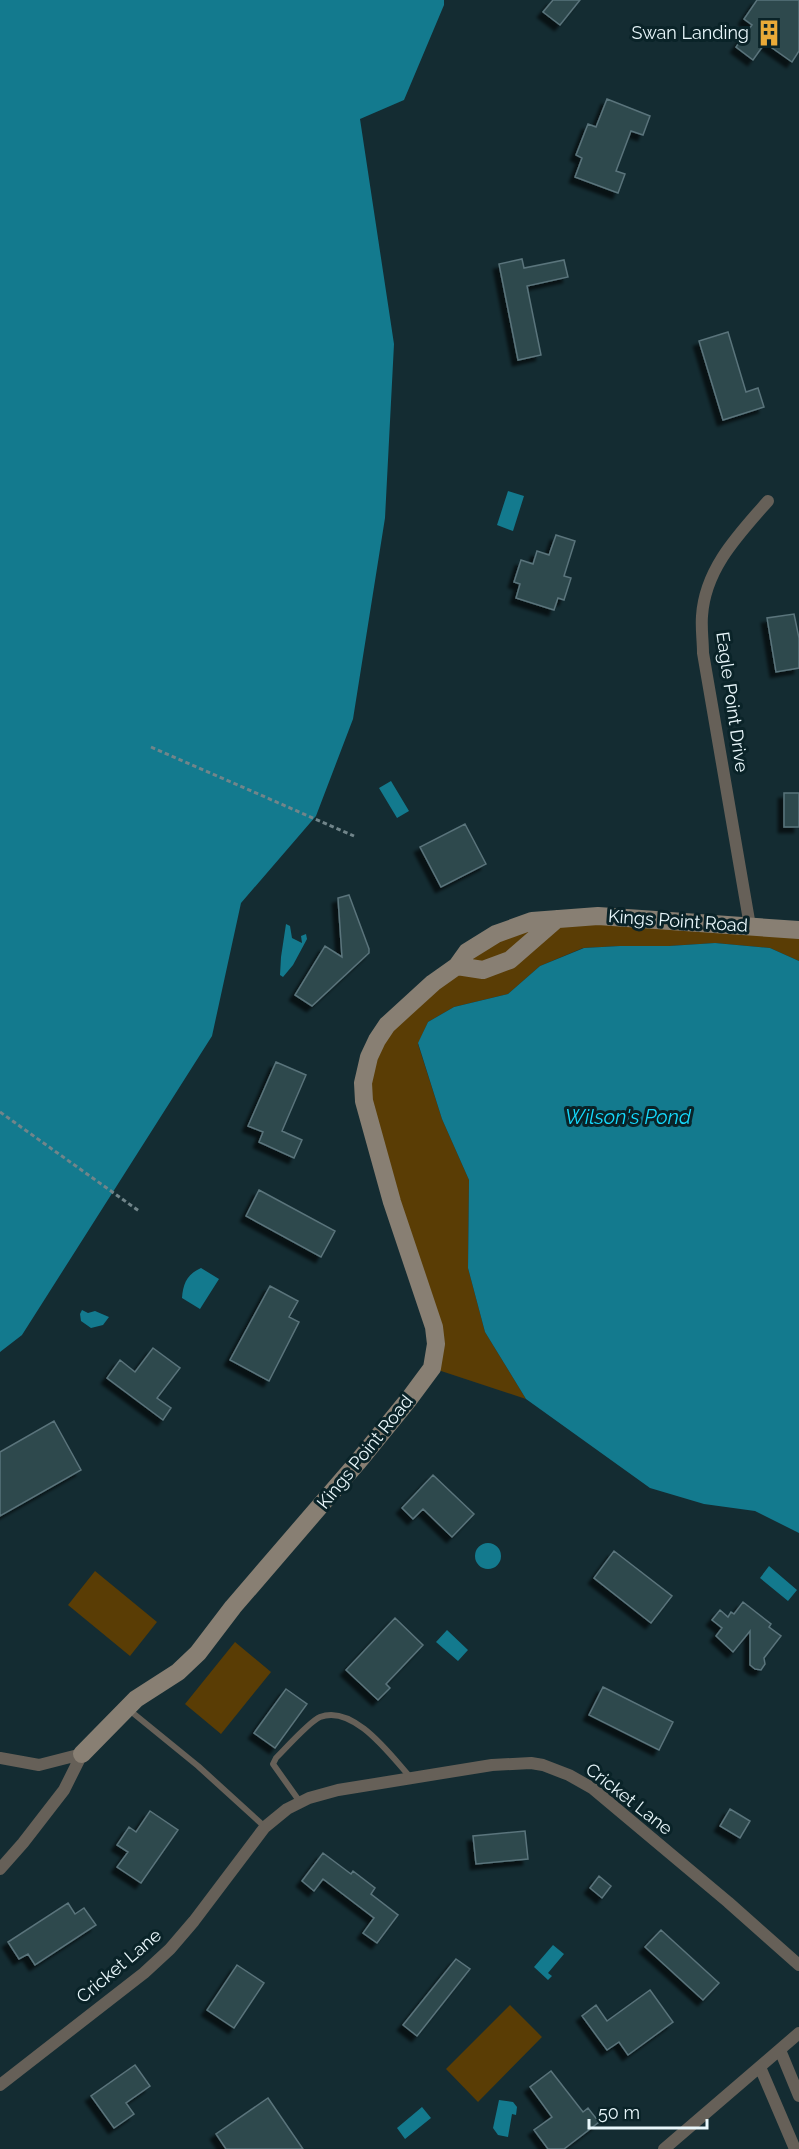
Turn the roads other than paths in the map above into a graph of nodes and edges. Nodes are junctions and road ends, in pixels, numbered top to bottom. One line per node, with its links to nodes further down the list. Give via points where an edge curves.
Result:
1 (768, 501): 3 (street, Eagle Point Drive, via 715,569 707,586 702,616 704,653)
2 (557, 919): 3 (street, Kings Point Road, via 597,916); 5 (street, Kings Point Road, via 532,921 496,934 467,952); 5 (street, via 510,960 483,970)
3 (750, 926): 4 (street, Kings Point Road)
4 (799, 930)
5 (457, 966): 6 (street, Kings Point Road, via 433,982 387,1025 369,1057 363,1083 364,1101 392,1202 434,1327 432,1368 198,1653)
6 (127, 1709): 7 (street, Kings Point Road); 11 (lane)
7 (82, 1754): 8 (street, via 39,1765); 12 (street, Kings Point Road, via 64,1790)
8 (0, 1758)
9 (412, 1778): 10 (street, Cricket Lane, via 338,1790); 10 (lane, via 367,1730 334,1714 318,1718 273,1764); 13 (street, Cricket Lane, via 531,1763 569,1775 592,1788)
10 (300, 1802): 11 (street, Cricket Lane)
11 (265, 1827): 17 (street, Cricket Lane, via 170,1949)
12 (0, 1869)
13 (799, 1965)
14 (799, 2033): 15 (street)
15 (780, 2050): 16 (street); 18 (street)
16 (760, 2067): 19 (street); 20 (street)
17 (0, 2085)
18 (799, 2096)
19 (664, 2149)
20 (795, 2149)

